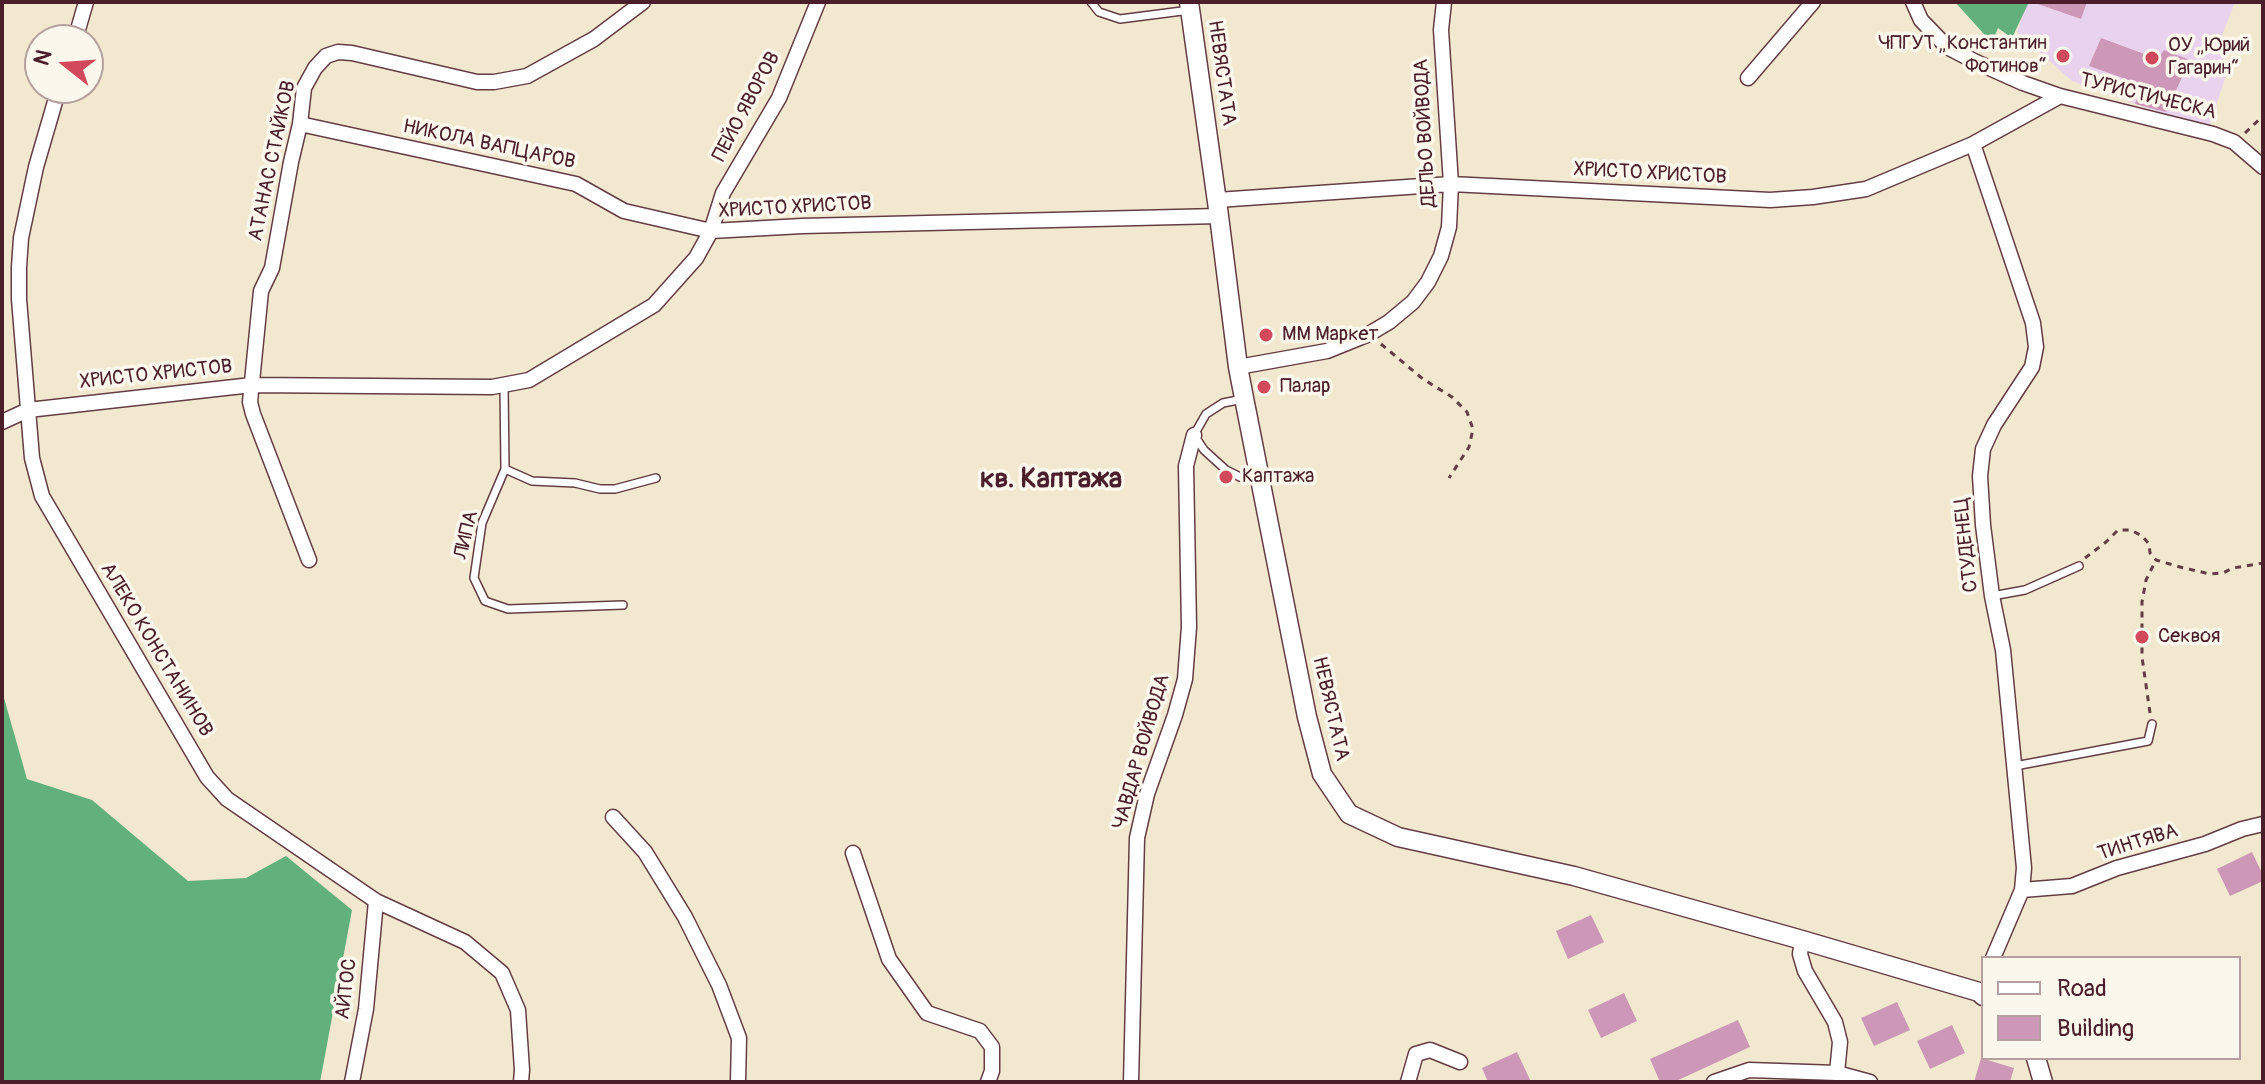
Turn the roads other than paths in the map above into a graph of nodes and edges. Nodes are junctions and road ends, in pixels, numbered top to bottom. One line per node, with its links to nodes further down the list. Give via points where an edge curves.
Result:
1 (86, 2): 9 (street)
2 (643, 2): 13 (street, АТАНАС СТАЙКОВ, via 558,60 527,76 494,82 352,53 326,56 304,88)
3 (818, 2): 18 (street, ПЕЙО ЯВОРОВ, via 779,98 723,193)
4 (1091, 2): 8 (lane, via 1099,12 1120,19)
5 (1444, 2): 16 (street, ДЕЛЬО ВОЙВОДА, via 1441,30)
6 (1813, 2): 10 (street)
7 (1913, 2): 11 (street, ТУРИСТИЧЕСКА, via 1921,20 1947,47)
8 (1190, 6): 17 (street, НЕВЯСТАТА)
9 (80, 24)
10 (1748, 78)
11 (2060, 96): 14 (street, ХРИСТО ХРИСТОВ); 15 (street, ТУРИСТИЧЕСКА, via 2192,127 2234,142)
12 (53, 104): 23 (street, АЛЕКО КОНСТАНИНОВ, via 21,238 19,299)
13 (300, 124): 18 (street, НИКОЛА ВАПЦАРОВ, via 576,184 624,211); 20 (street, АТАНАС СТАЙКОВ, via 272,268 261,291)
14 (1973, 144): 16 (street, ХРИСТО ХРИСТОВ, via 1866,189 1770,200); 31 (street, СТУДЕНЕЦ, via 2033,323 2036,347 2032,367 1983,449 1983,525)
15 (2263, 167)
16 (1451, 184): 17 (street, ХРИСТО ХРИСТОВ); 19 (street, ДЕЛЬО ВОЙВОДА, via 1441,256 1413,302 1369,334 1327,351)
17 (1218, 208): 18 (street, ХРИСТО ХРИСТОВ); 19 (street, НЕВЯСТАТА)
18 (711, 231): 21 (street, ХРИСТО ХРИСТОВ, via 696,258 654,305 529,380)
19 (1238, 367): 22 (street, НЕВЯСТАТА)
20 (252, 385): 21 (street, ХРИСТО ХРИСТОВ); 23 (street, ХРИСТО ХРИСТОВ); 29 (street, АТАНАС СТАЙКОВ, via 253,414)
21 (504, 385): 26 (lane, ЛИПА)
22 (1244, 398): 25 (lane, via 1206,414); 28 (street, НЕВЯСТАТА)
23 (28, 410): 24 (street, ХРИСТО ХРИСТОВ); 39 (street, АЛЕКО КОНСТАНИНОВ, via 42,496 207,777 227,799)
24 (2, 422)
25 (1194, 435): 28 (lane, via 1226,470); 51 (street, ЧАВДАР ВОЙВОДА, via 1186,466 1185,679 1137,838)
26 (505, 469): 27 (lane, via 532,481 600,489); 32 (lane, ЛИПА, via 482,523 474,578 485,601 508,609)
27 (656, 478)
28 (1260, 481): 40 (street, НЕВЯСТАТА, via 1322,774 1349,814 1398,837 1574,876)
29 (309, 560)
30 (2079, 566): 31 (lane, via 2025,590)
31 (1992, 596): 34 (street, СТУДЕНЕЦ, via 2003,650)
32 (623, 605)
33 (2152, 724): 34 (lane, via 2148,741)
34 (2012, 767): 38 (street, СТУДЕНЕЦ)
35 (613, 817): 49 (street, via 645,852 719,985 739,1038)
36 (2263, 824): 38 (street, ТИНТЯВА, via 2072,886)
37 (853, 853): 50 (street, via 889,959 927,1013 980,1031 992,1047)
38 (2022, 890): 41 (street, СТУДЕНЕЦ)
39 (376, 901): 47 (street, АЙТОС, via 366,1009); 48 (street, АЛЕКО КОНСТАНИНОВ, via 465,942 502,973 518,1010)
40 (1802, 940): 42 (street, НЕВЯСТАТА); 45 (street, via 1805,971 1835,1022 1840,1042)
41 (1994, 956)
42 (1981, 990)
43 (2037, 1060): 55 (street)
44 (1460, 1062): 52 (street, via 1430,1050 1416,1054)
45 (1837, 1073): 46 (street); 54 (street)
46 (1793, 1077): 53 (street, via 1749,1070)
47 (352, 1082)
48 (521, 1082)
49 (738, 1082)
50 (988, 1082)
51 (1131, 1082)
52 (1408, 1082)
53 (1714, 1082)
54 (1870, 1082)
55 (2043, 1082)

